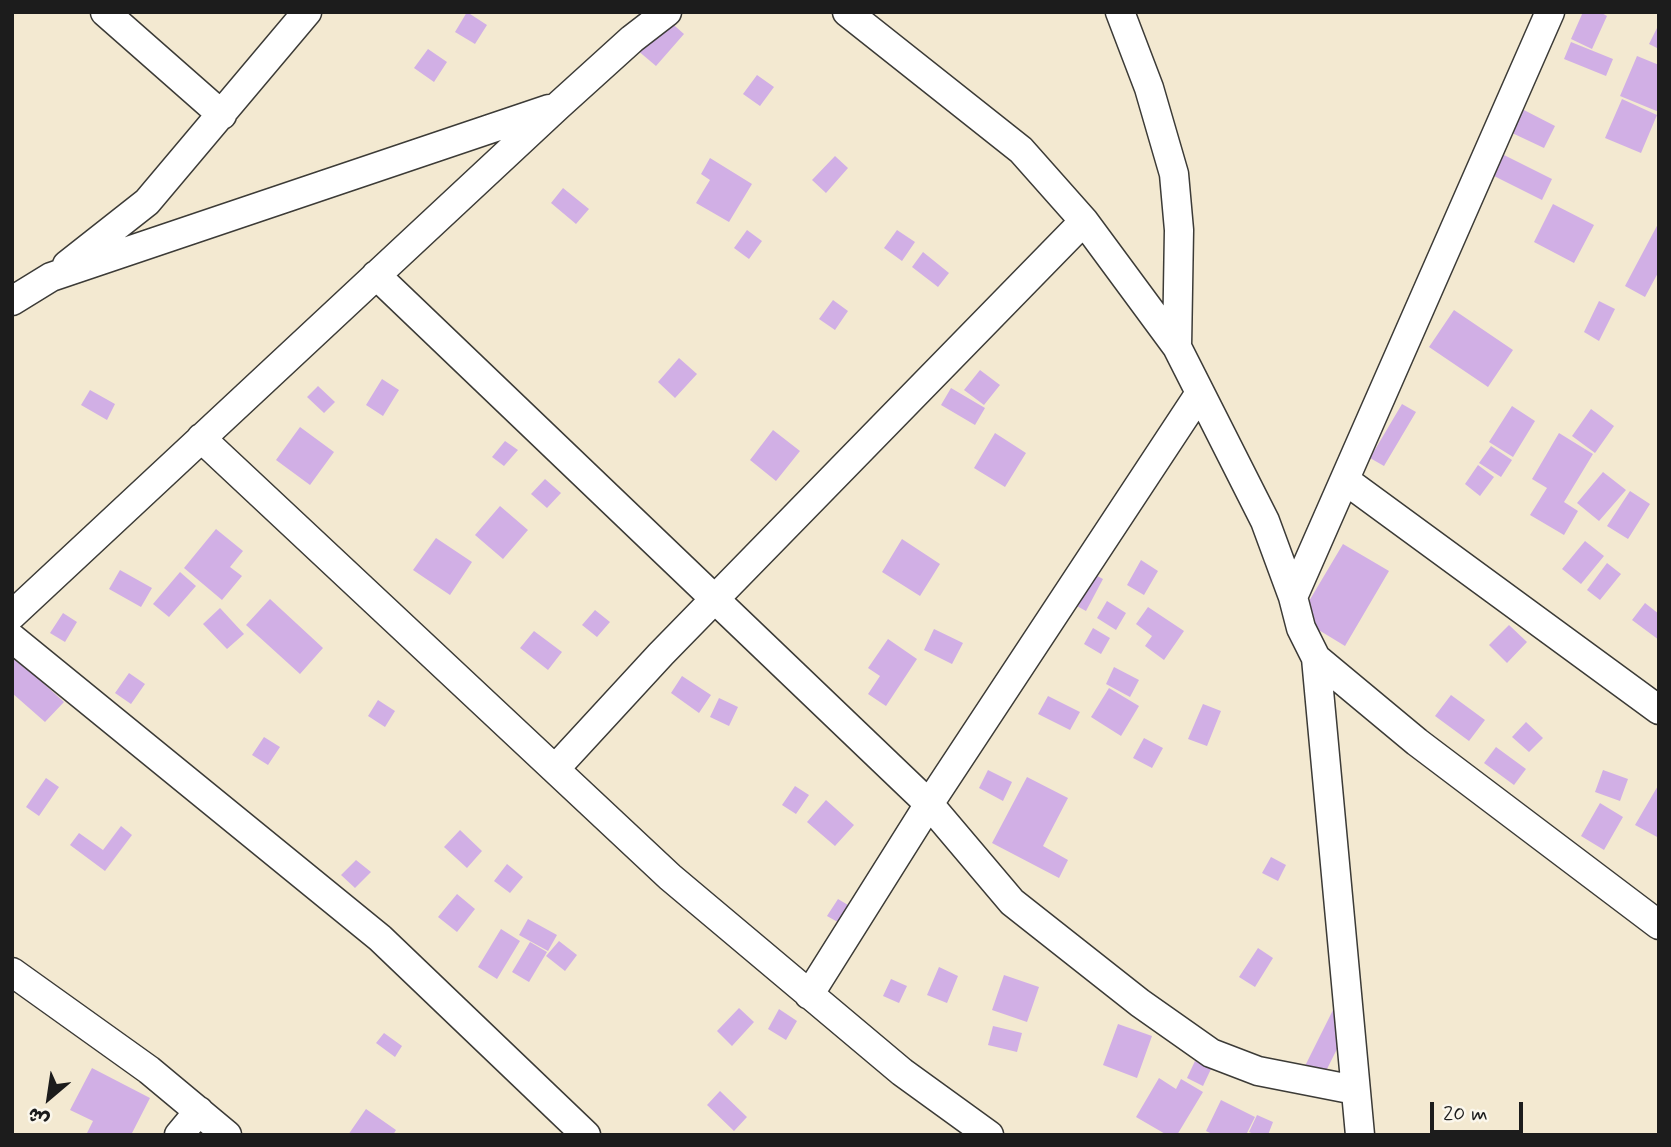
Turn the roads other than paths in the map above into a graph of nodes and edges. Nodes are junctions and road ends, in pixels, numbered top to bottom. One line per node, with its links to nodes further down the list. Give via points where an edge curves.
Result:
1 (105, 12): 8 (street)
2 (307, 12): 8 (street)
3 (667, 12): 7 (street)
4 (847, 12): 9 (street, via 1021,150)
5 (1119, 12): 13 (street, via 1149,88 1174,174 1179,230)
6 (1550, 12): 16 (street)
7 (558, 106): 10 (street); 11 (street)
8 (222, 115): 11 (street, via 147,202)
9 (1084, 221): 13 (street); 18 (street)
10 (376, 275): 15 (street); 18 (street)
11 (51, 277): 12 (street)
12 (12, 301)
13 (1177, 347): 14 (street)
14 (1200, 393): 17 (street, via 1265,521); 24 (street)
15 (201, 438): 19 (street); 23 (street)
16 (1345, 480): 17 (street); 22 (street)
17 (1293, 597): 21 (street)
18 (715, 600): 23 (street); 24 (street)
19 (12, 615)
20 (12, 638): 32 (street, via 380,938)
21 (1316, 658): 25 (street, via 1469,783); 28 (street)
22 (1659, 710)
23 (555, 769): 27 (street, via 670,877)
24 (929, 804): 27 (street); 28 (street, via 1012,902 1211,1053 1258,1071)
25 (1659, 925)
26 (12, 972): 29 (street)
27 (808, 995): 33 (street)
28 (1355, 1090): 34 (street)
29 (199, 1111): 30 (street); 31 (street)
30 (178, 1135)
31 (227, 1135)
32 (586, 1135)
33 (989, 1135)
34 (1360, 1135)

